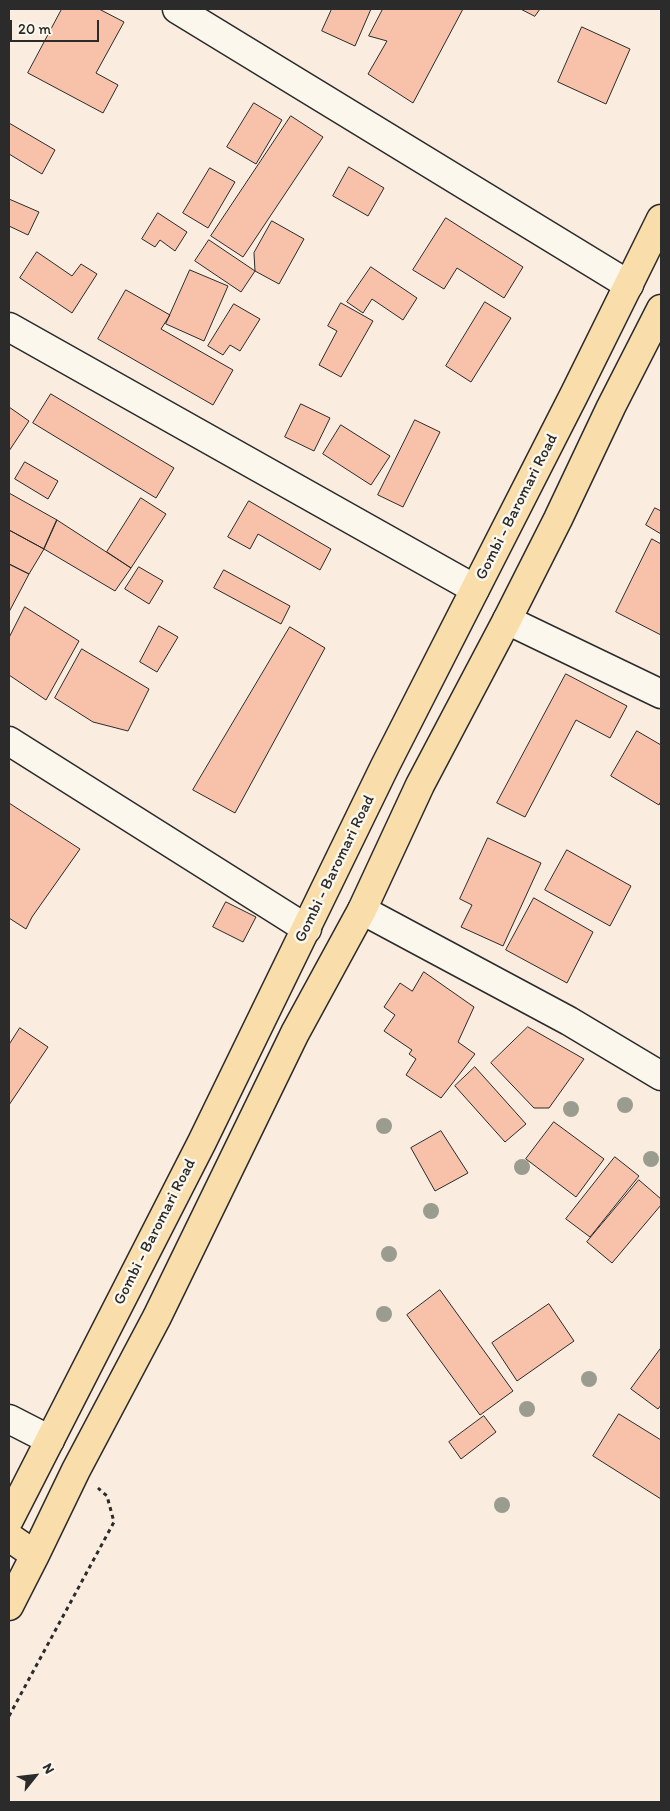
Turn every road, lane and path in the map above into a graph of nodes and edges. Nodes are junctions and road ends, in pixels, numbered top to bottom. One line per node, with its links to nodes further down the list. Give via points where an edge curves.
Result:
1 (177, 9): 3 (street)
2 (661, 218): 3 (main road, Gombi - Baromari Road)
3 (629, 285): 6 (main road, Gombi - Baromari Road)
4 (661, 309): 7 (main road)
5 (9, 327): 6 (street)
6 (474, 589): 11 (main road, Gombi - Baromari Road)
7 (507, 620): 8 (street); 10 (main road, via 420,785)
8 (661, 694)
9 (9, 741): 11 (street)
10 (362, 910): 12 (street, via 569,1021); 15 (main road, via 296,1033 157,1317)
11 (307, 929): 14 (main road, Gombi - Baromari Road)
12 (661, 1076)
13 (9, 1419): 14 (street)
14 (50, 1440): 16 (main road, Gombi - Baromari Road)
15 (76, 1470): 18 (main road); 20 (path, via 107,1496 114,1522)
16 (9, 1520)
17 (9, 1537): 18 (main road)
18 (35, 1555): 19 (main road)
19 (9, 1606)
20 (9, 1716)

